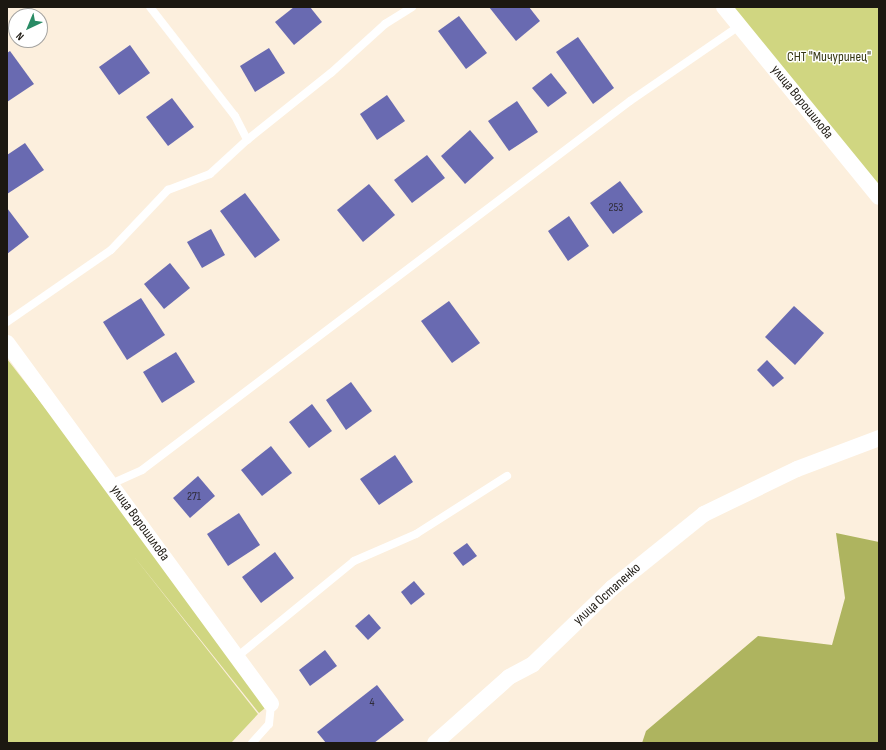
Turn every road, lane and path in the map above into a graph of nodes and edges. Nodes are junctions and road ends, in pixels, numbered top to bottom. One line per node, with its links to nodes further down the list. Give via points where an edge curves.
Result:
1 (150, 7): 5 (lane, via 235,116)
2 (412, 7): 5 (lane, via 385,24 331,73)
3 (724, 7): 4 (street, улица Ворошилова)
4 (739, 26): 6 (street, улица Ворошилова); 11 (lane, via 630,101 142,470)
5 (247, 140): 7 (lane, via 210,174 168,190 111,250)
6 (879, 197)
7 (7, 322)
8 (7, 343): 11 (street, улица Ворошилова)
9 (879, 438): 15 (street, улица Остапенко, via 796,469 704,514 612,588 533,664 509,677)
10 (507, 476): 12 (lane, via 416,534 354,561)
11 (111, 484): 12 (street, улица Ворошилова)
12 (238, 656): 13 (street, улица Ворошилова)
13 (270, 704): 14 (lane, via 269,724)
14 (252, 743)
15 (435, 743)

